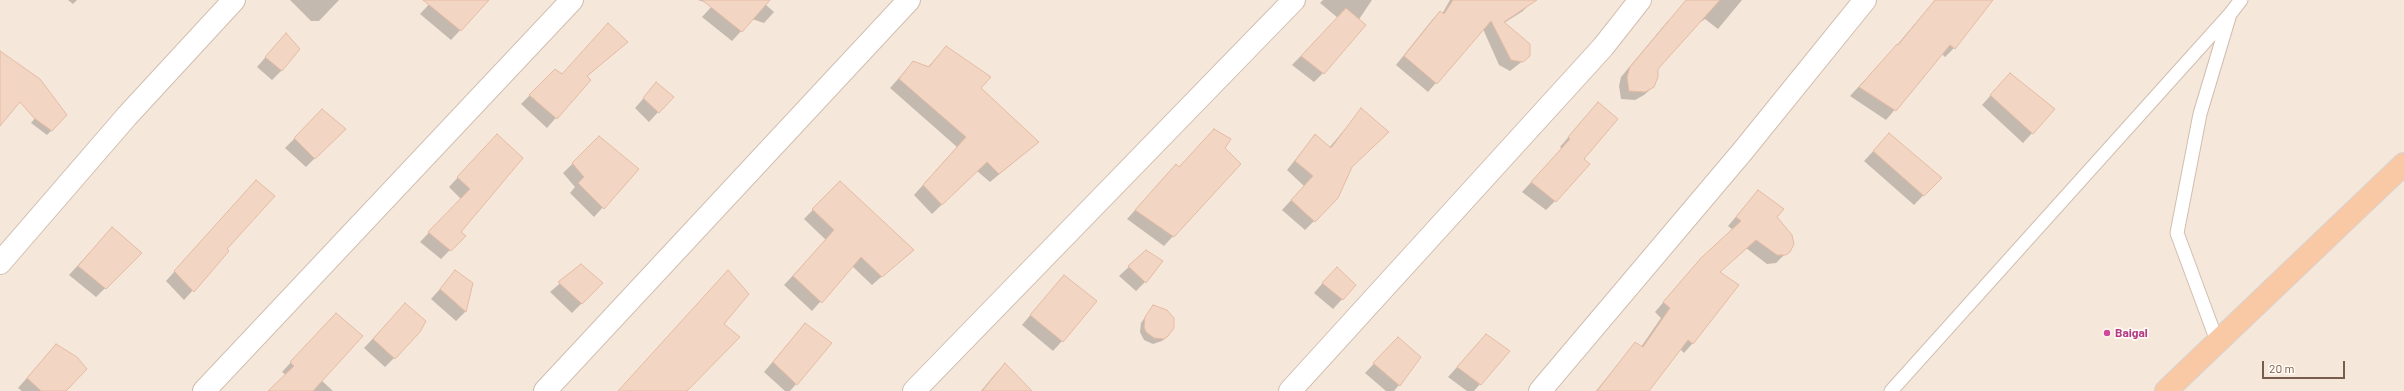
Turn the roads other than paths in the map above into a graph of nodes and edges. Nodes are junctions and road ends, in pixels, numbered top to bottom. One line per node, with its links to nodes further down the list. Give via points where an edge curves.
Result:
1 (234, 0): 10 (street, via 126,116)
2 (572, 0): 12 (street)
3 (909, 0): 13 (street)
4 (1294, 0): 14 (street)
5 (1640, 0): 15 (street, via 1603,47)
6 (1865, 0): 16 (street, via 1742,152)
7 (2241, 0): 8 (lane)
8 (2230, 14): 11 (lane, via 2200,114 2177,233); 17 (lane)
9 (2404, 164): 11 (highway)
10 (0, 263)
11 (2218, 341): 18 (highway)
12 (204, 391)
13 (545, 391)
14 (914, 391)
15 (1290, 391)
16 (1540, 391)
17 (1891, 391)
18 (2166, 391)

